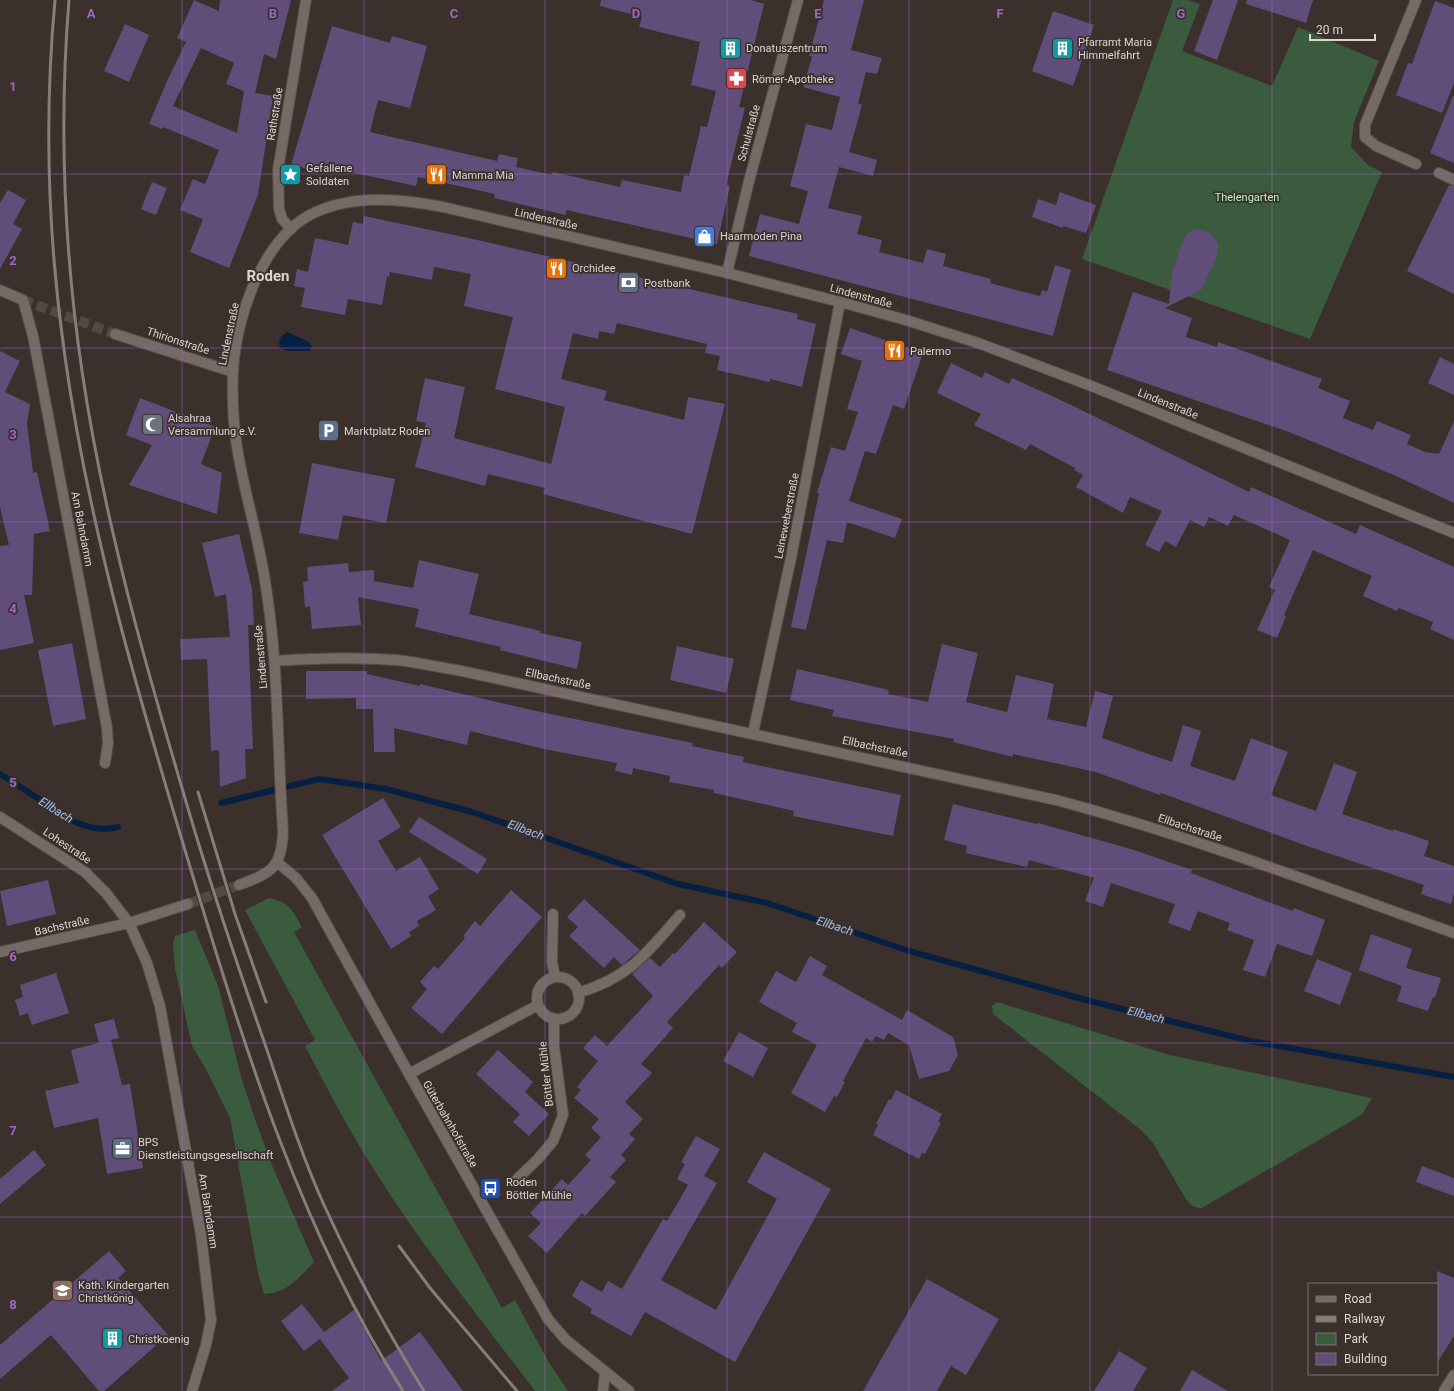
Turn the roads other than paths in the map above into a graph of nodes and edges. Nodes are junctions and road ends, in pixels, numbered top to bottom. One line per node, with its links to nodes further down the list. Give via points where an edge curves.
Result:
1 (306, 0): 7 (street, Rathstraße, via 278,170 279,209 282,219)
2 (798, 0): 8 (street, Schulstraße, via 749,181)
3 (1416, 0): 4 (street, via 1365,125 1365,137 1376,146)
4 (1416, 164)
5 (1439, 173): 6 (street)
6 (1454, 180)
7 (291, 229): 8 (street, Lindenstraße, via 315,212 342,204 403,199); 12 (street, Lindenstraße, via 272,250 257,277 240,330)
8 (727, 274): 10 (street, Lindenstraße)
9 (0, 290): 16 (street, Am Bahndamm, via 23,300 33,336 107,728)
10 (840, 302): 13 (street, Lindenstraße, via 981,344); 15 (street, Leineweberstraße, via 791,558)
11 (115, 334): 12 (street, Thirionstraße)
12 (233, 372): 14 (street, Lindenstraße, via 234,424 265,580)
13 (1454, 533)
14 (275, 661): 15 (street, Ellbachstraße, via 352,657 398,660 457,670); 18 (street, Lindenstraße, via 283,848)
15 (753, 733): 24 (street, Ellbachstraße, via 1056,800 1118,817 1230,853)
16 (106, 763)
17 (0, 817): 23 (street, Lohestraße, via 85,872 106,893)
18 (278, 863): 19 (street, via 270,872); 30 (street, Güterbahnhofstraße, via 296,878 312,898)
19 (239, 885)
20 (188, 904): 23 (street)
21 (553, 914): 26 (street, via 552,962)
22 (680, 915): 27 (street, via 644,957 624,973 599,987)
23 (129, 924): 25 (street, Bachstraße); 34 (street, Am Bahndamm, via 147,963 160,1006 201,1235 211,1320)
24 (1454, 933)
25 (0, 952)
26 (555, 977): 27 (street, via 570,981); 28 (street, via 540,987 537,993)
27 (578, 993): 29 (street, via 577,1007 573,1012 561,1018)
28 (538, 1006): 29 (street, via 547,1016); 30 (street)
29 (554, 1018): 31 (street, Böttler Mühle, via 554,1046 563,1115 553,1140)
30 (408, 1074): 32 (street, Güterbahnhofstraße, via 548,1319 566,1340)
31 (514, 1182)
32 (604, 1373): 35 (street); 36 (street, Güterbahnhofstraße)
33 (1454, 1375): 37 (street)
34 (192, 1390)
35 (604, 1391)
36 (629, 1391)
37 (1444, 1391)

